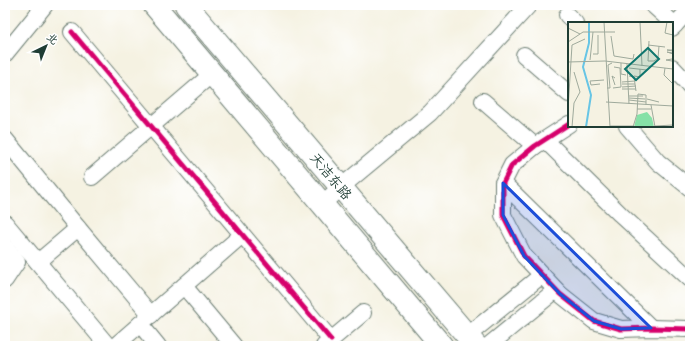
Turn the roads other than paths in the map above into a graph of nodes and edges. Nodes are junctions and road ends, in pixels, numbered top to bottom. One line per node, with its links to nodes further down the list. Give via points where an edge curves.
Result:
1 (45, 5): 10 (street)
2 (154, 5): 13 (main road, 天洁东路)
3 (186, 5): 24 (main road, 天洁东路)
4 (529, 5): 24 (street, via 430,113)
5 (653, 5): 7 (street)
6 (690, 9): 8 (street)
7 (670, 22)
8 (674, 26)
9 (72, 32): 18 (street)
10 (5, 54)
11 (524, 55): 15 (street)
12 (673, 68): 14 (street)
13 (212, 74): 18 (street); 26 (main road, 天洁东路)
14 (690, 86)
15 (568, 93)
16 (483, 101): 21 (street)
17 (568, 125): 21 (street)
18 (151, 126): 22 (street); 29 (street)
19 (628, 127): 25 (street, via 658,162)
20 (5, 139): 28 (street)
21 (540, 143): 23 (street, via 512,165); 33 (street)
22 (92, 177)
23 (503, 183): 32 (street, via 503,215 524,256); 39 (street)
24 (341, 187): 26 (street); 41 (main road, 天洁东路)
25 (690, 188)
26 (322, 204): 47 (main road, 天洁东路)
27 (5, 223): 31 (street)
28 (78, 228): 31 (street); 38 (street)
29 (242, 235): 35 (street); 42 (street)
30 (5, 247): 34 (street, via 17,262)
31 (38, 262): 43 (street)
32 (542, 275): 36 (street); 41 (street)
33 (690, 279)
34 (5, 280)
35 (184, 286): 38 (street); 46 (street)
36 (556, 290): 39 (street, via 594,321 621,330); 48 (street)
37 (363, 313): 42 (street)
38 (146, 319): 44 (street); 45 (street)
39 (651, 328): 40 (street)
40 (690, 329)
41 (471, 341)
42 (327, 343)
43 (108, 346)
44 (115, 346)
45 (158, 346)
46 (234, 346)
47 (442, 346)
48 (488, 346)

